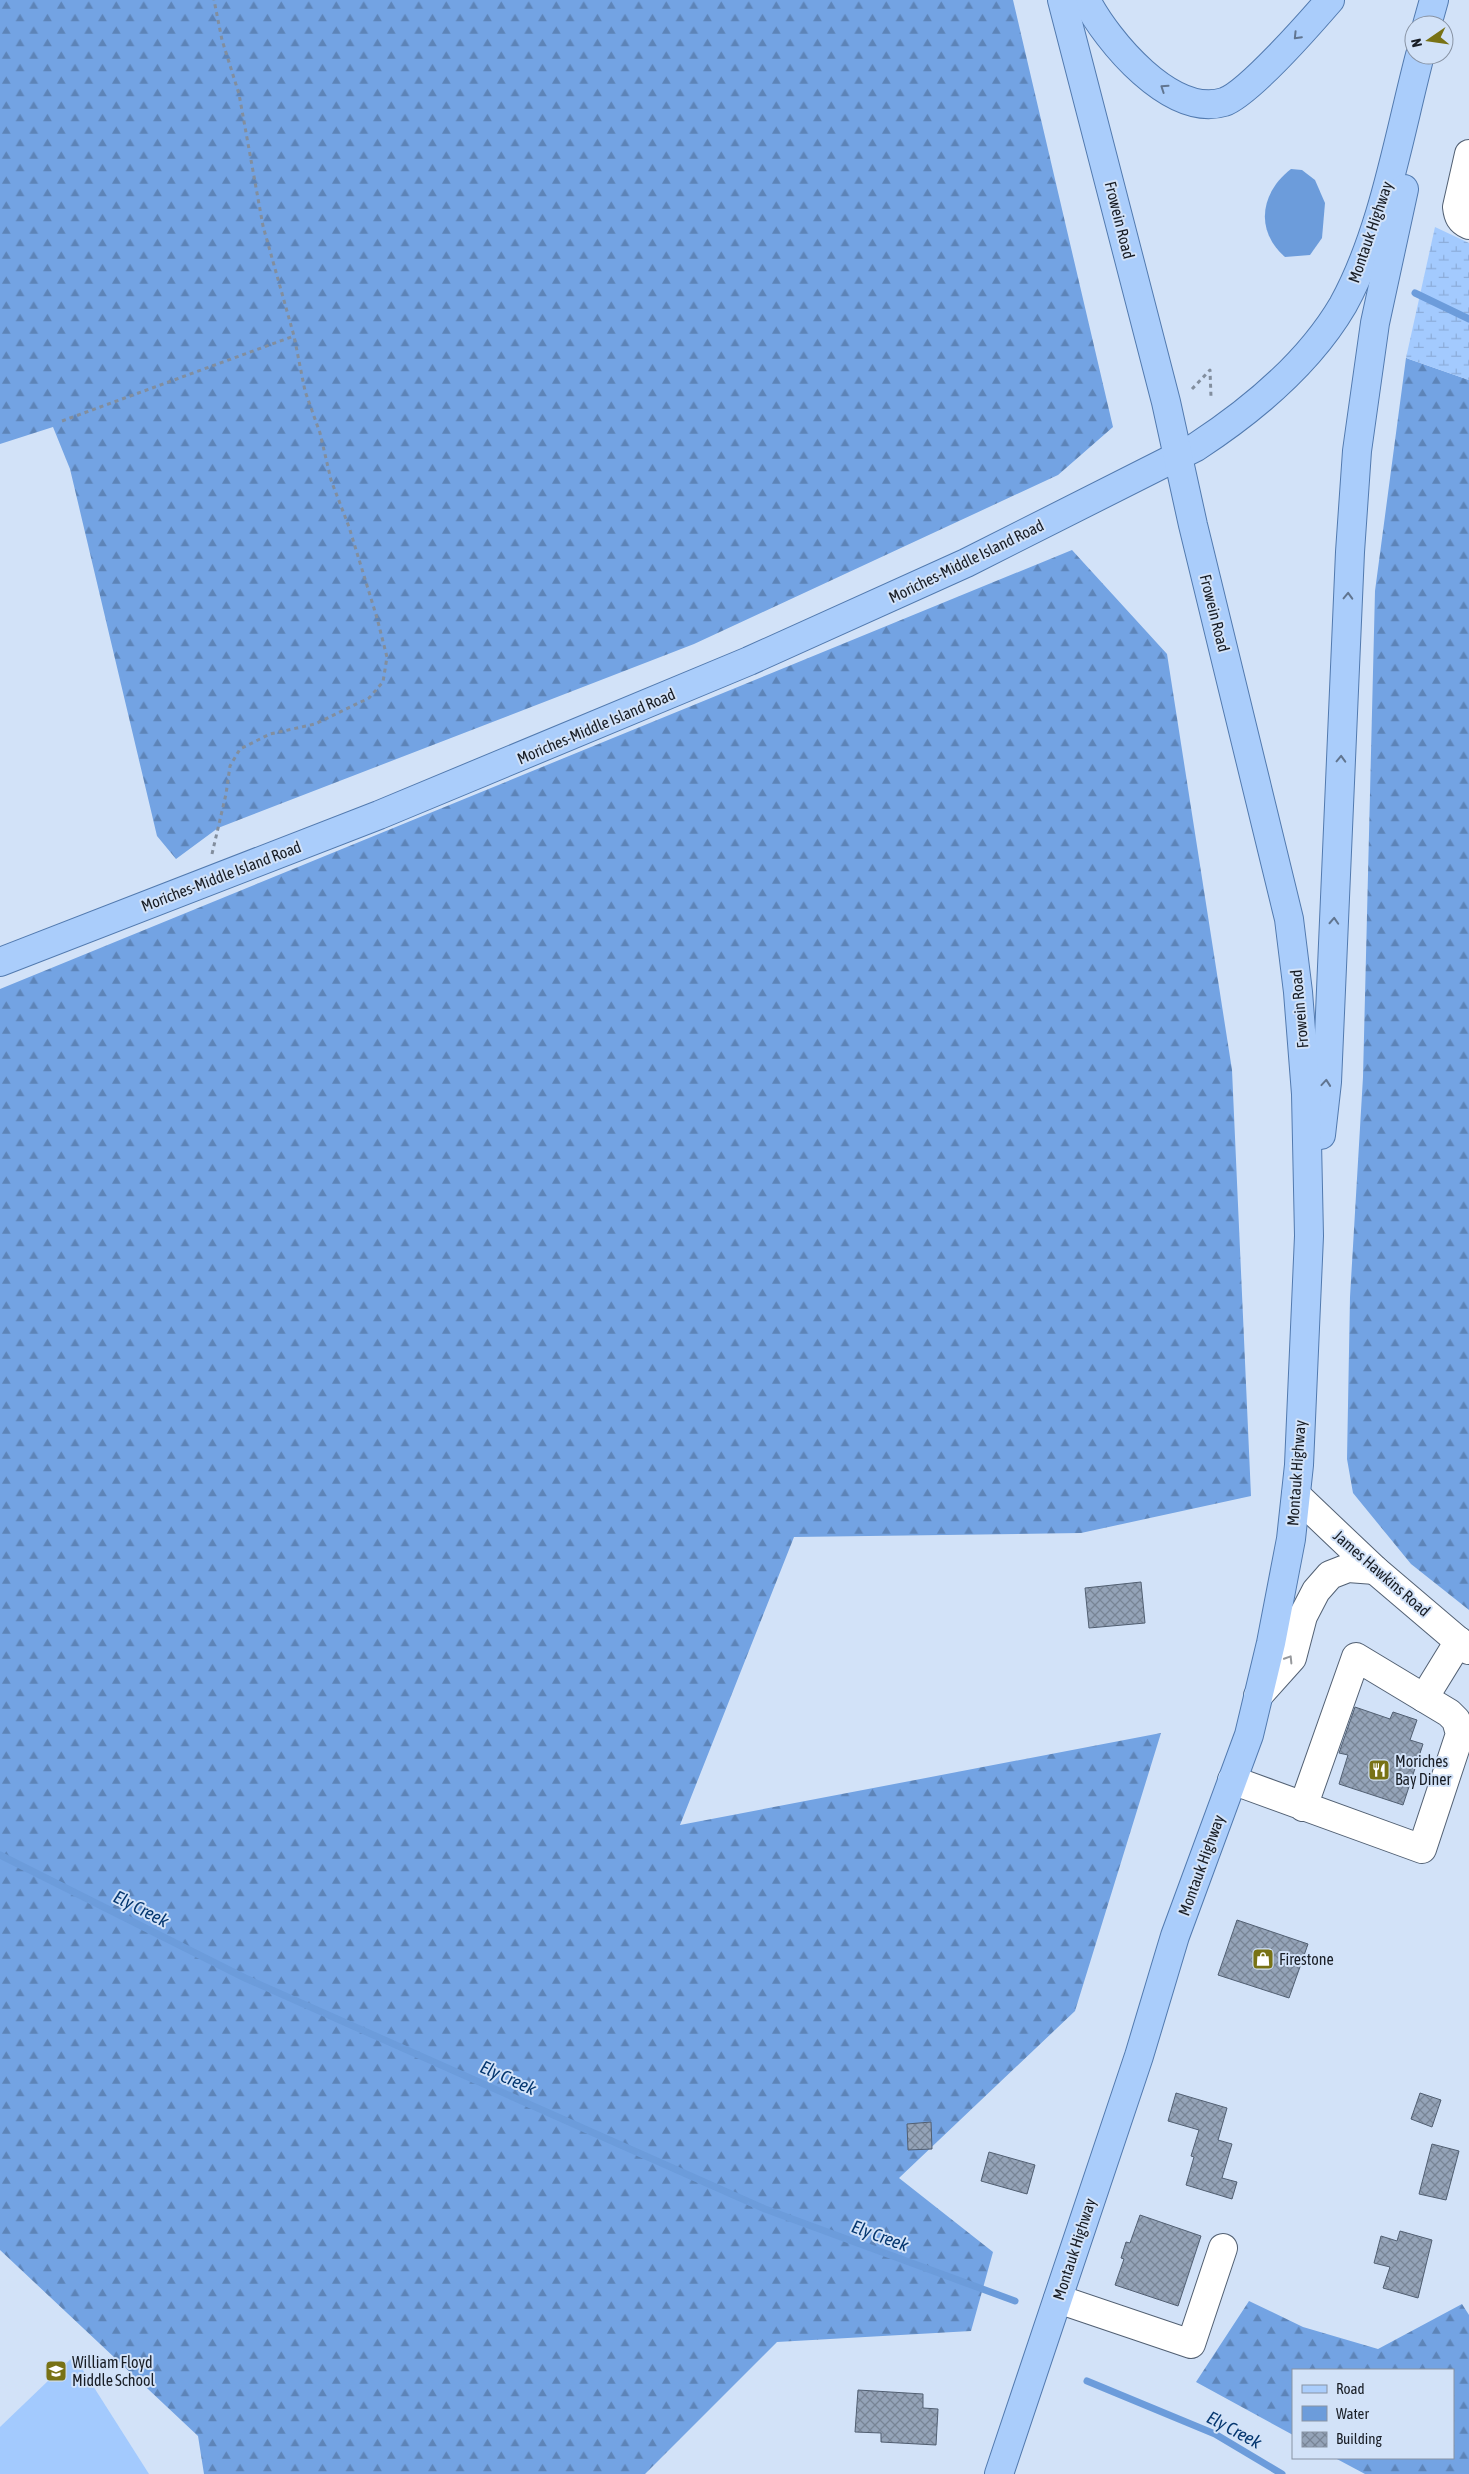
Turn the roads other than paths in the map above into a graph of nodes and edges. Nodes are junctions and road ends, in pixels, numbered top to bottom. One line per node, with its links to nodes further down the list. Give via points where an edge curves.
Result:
1 (1062, 0): 10 (main road, Frowein Road)
2 (1086, 0): 3 (main road, one-way to 2, via 1254,80 1225,102 1214,104 1177,96 1153,80 1114,41)
3 (1330, 0)
4 (1434, 0): 5 (main road)
5 (1430, 15)
6 (1417, 65): 10 (main road, Montauk Highway, via 1372,238 1342,306 1311,349 1269,391 1224,428)
7 (1419, 65): 12 (main road, one-way to 7, via 1327,1082 1357,451 1375,323 1409,170)
8 (1469, 154): 9 (street, via 1457,207 1458,216)
9 (1469, 225)
10 (1179, 457): 11 (main road, Moriches-Middle Island Road, via 966,563 749,661 387,812); 12 (main road, Frowein Road, via 1289,919 1305,1086)
11 (0, 962)
12 (1309, 1236): 13 (main road, Montauk Highway)
13 (1296, 1496): 14 (street, James Hawkins Road); 16 (main road, Montauk Highway, via 1290,1547)
14 (1375, 1570): 15 (street, James Hawkins Road); 16 (street, one-way to 14, via 1292,1658 1303,1616 1316,1591 1330,1575 1348,1568)
15 (1464, 1645): 17 (street)
16 (1258, 1696): 18 (main road, Montauk Highway, via 1249,1735)
17 (1424, 1698): 19 (street, via 1356,1657); 19 (street, via 1456,1720 1460,1734 1422,1848)
18 (1232, 1780): 19 (street); 21 (main road, Montauk Highway, via 1175,1936 1140,2056)
19 (1303, 1807)
20 (1224, 2248): 21 (street, via 1191,2344)
21 (1058, 2299): 22 (main road, Montauk Highway)
22 (999, 2474)

